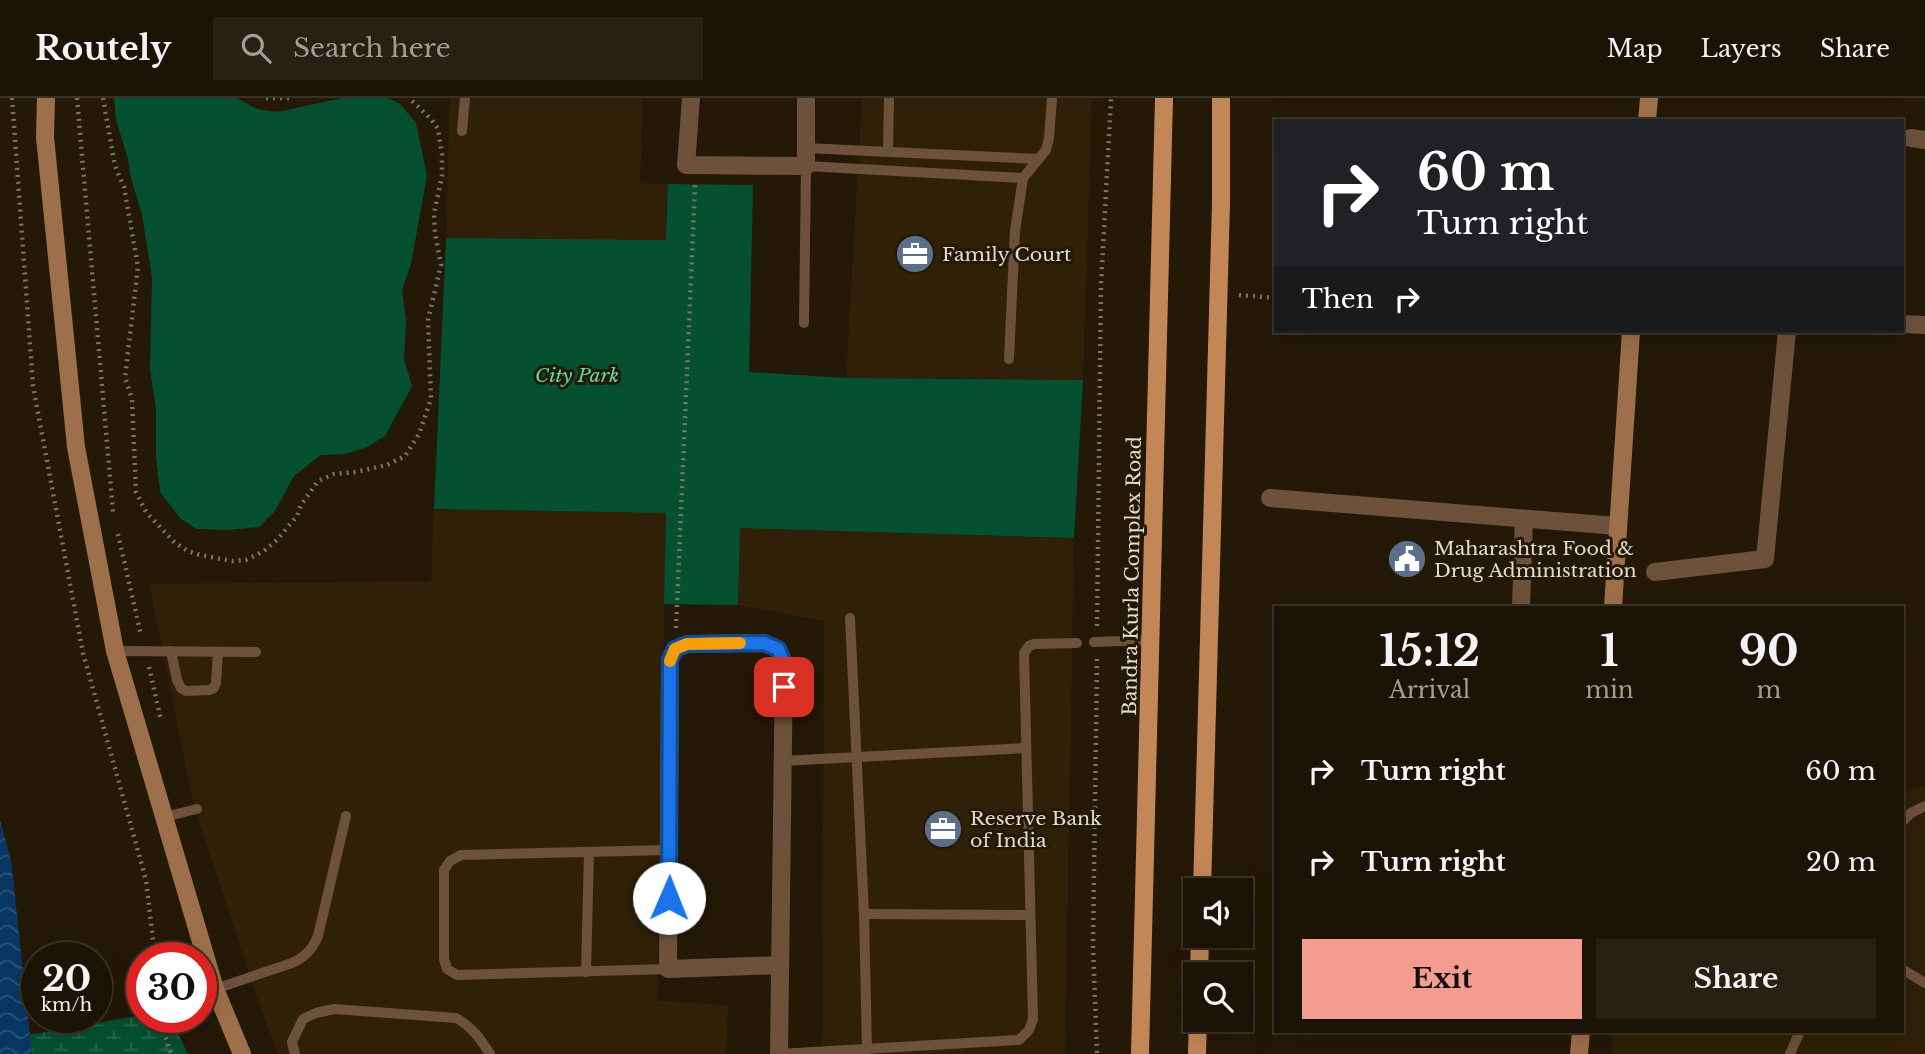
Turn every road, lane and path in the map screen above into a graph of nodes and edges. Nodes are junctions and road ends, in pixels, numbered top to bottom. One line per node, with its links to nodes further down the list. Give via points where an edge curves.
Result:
1 (46, 98): 45 (street, via 45,137 76,447)
2 (77, 98): 33 (path)
3 (103, 98): 6 (path, via 138,267 125,377 132,399 136,492 146,512 174,543 200,555 232,561 246,560 277,540 318,481 387,465 405,456 419,434 431,399 428,320 441,265 434,214 442,154 438,130)
4 (266, 98): 5 (path)
5 (291, 98)
6 (410, 98)
7 (465, 98): 17 (lane)
8 (691, 98): 21 (street, via 686,165)
9 (806, 98): 18 (street)
10 (888, 98): 19 (lane)
11 (1052, 98): 20 (lane, via 1049,138)
12 (1111, 98): 42 (path, via 1101,286)
13 (1164, 98): 41 (main road, Bandra Kurla Complex Road)
14 (1221, 98): 61 (main road)
15 (1648, 98): 16 (street)
16 (1647, 119)
17 (462, 131)
18 (806, 148): 19 (lane); 22 (street)
19 (888, 151): 20 (lane)
20 (1039, 159): 23 (lane)
21 (696, 164): 22 (street); 44 (path)
22 (806, 166): 23 (lane); 26 (lane)
23 (1023, 178): 31 (lane, via 1015,231)
24 (1239, 295): 25 (path)
25 (1274, 298)
26 (804, 323)
27 (1904, 324): 28 (street)
28 (1925, 325)
29 (1631, 333): 35 (street)
30 (1787, 333): 37 (street, via 1765,559)
31 (1009, 359)
32 (1270, 498): 34 (street)
33 (113, 516)
34 (1524, 519): 35 (street); 38 (street)
35 (1617, 526): 39 (street)
36 (117, 530): 46 (path)
37 (1654, 572)
38 (1521, 606)
39 (1612, 606)
40 (850, 618): 52 (lane)
41 (1151, 640): 42 (lane); 83 (main road, Bandra Kurla Complex Road)
42 (1096, 642): 82 (path, via 1093,946)
43 (1077, 643): 51 (lane, via 1034,644 1024,653)
44 (675, 649): 53 (street, via 687,644 764,643 778,649 784,663); 59 (street, via 670,660)
45 (115, 651): 46 (lane); 57 (street)
46 (145, 651): 47 (lane); 50 (path)
47 (172, 651): 48 (lane); 48 (lane, via 177,680 186,691 214,688)
48 (218, 652): 49 (lane)
49 (256, 652)
50 (164, 732)
51 (1026, 748): 52 (lane); 63 (lane)
52 (856, 757): 53 (lane); 62 (lane)
53 (783, 761): 65 (street)
54 (1925, 806): 58 (lane)
55 (197, 808): 57 (lane)
56 (346, 816): 70 (lane, via 313,948 302,959)
57 (164, 817): 64 (street)
58 (1904, 820)
59 (669, 850): 60 (lane); 66 (street)
60 (589, 852): 68 (lane); 68 (lane, via 461,855 444,870 447,969 457,975)
61 (1202, 878)
62 (864, 914): 63 (lane); 76 (lane)
63 (1030, 915): 76 (lane, via 1033,1019 1019,1040)
64 (201, 942)
65 (780, 965): 66 (street); 81 (street)
66 (668, 969): 68 (lane)
67 (1904, 970): 69 (lane)
68 (586, 971)
69 (1925, 984)
70 (217, 988)
71 (217, 994): 78 (street)
72 (1198, 1032): 84 (main road)
73 (164, 1033): 77 (path)
74 (1581, 1033): 85 (street)
75 (1799, 1033): 86 (lane)
76 (867, 1049): 81 (lane)
77 (171, 1054)
78 (242, 1054)
79 (295, 1054): 80 (lane, via 292,1042 303,1019 334,1009 456,1018 478,1035)
80 (490, 1054)
81 (779, 1054)
82 (1097, 1054)
83 (1140, 1054)
84 (1197, 1054)
85 (1579, 1054)
86 (1790, 1054)

